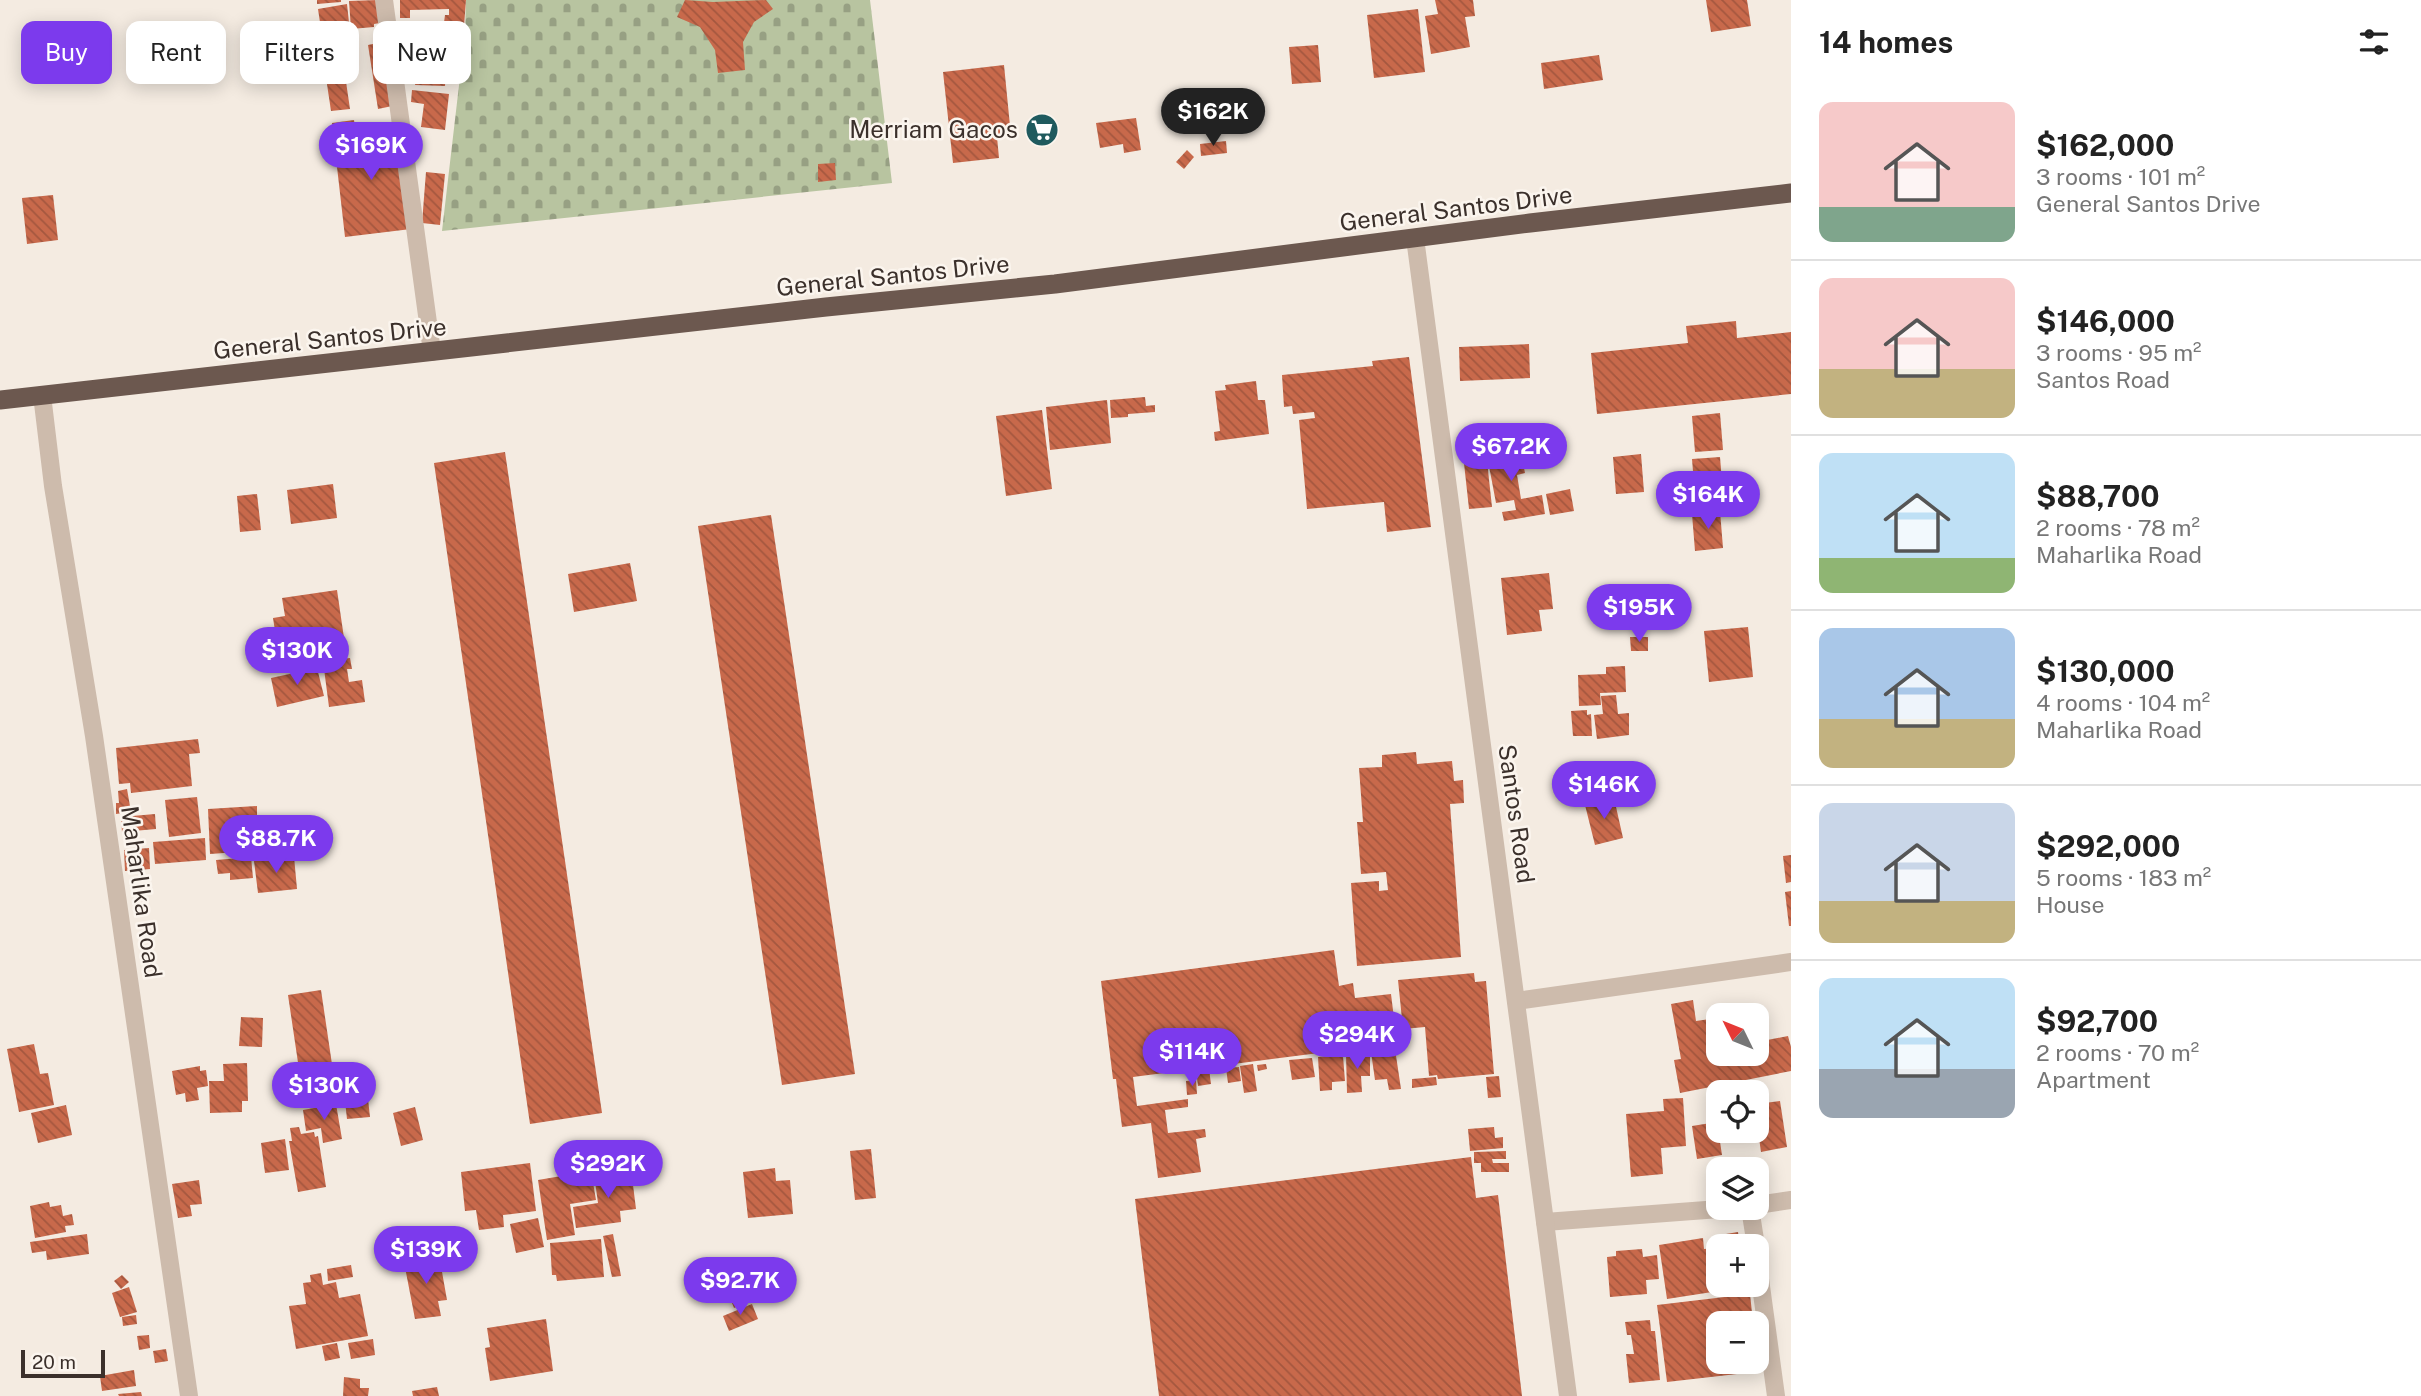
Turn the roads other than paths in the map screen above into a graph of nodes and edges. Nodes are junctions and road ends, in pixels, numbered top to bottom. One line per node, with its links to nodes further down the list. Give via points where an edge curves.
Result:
1 (384, 0): 4 (street)
2 (1791, 193): 3 (highway, General Santos Drive)
3 (1415, 238): 4 (highway, General Santos Drive, via 1055,284); 8 (street, Santos Road)
4 (432, 352): 5 (highway, General Santos Drive)
5 (42, 395): 6 (highway, General Santos Drive); 14 (street, Maharlika Road)
6 (0, 400)
7 (1791, 962): 8 (street)
8 (1516, 1001): 12 (street, Santos Road)
9 (1791, 1200): 10 (street)
10 (1769, 1203)
11 (1706, 1210): 12 (street)
12 (1545, 1222): 15 (street, Santos Road)
13 (1763, 1297): 16 (street)
14 (190, 1396)
15 (1568, 1396)
16 (1776, 1396)

